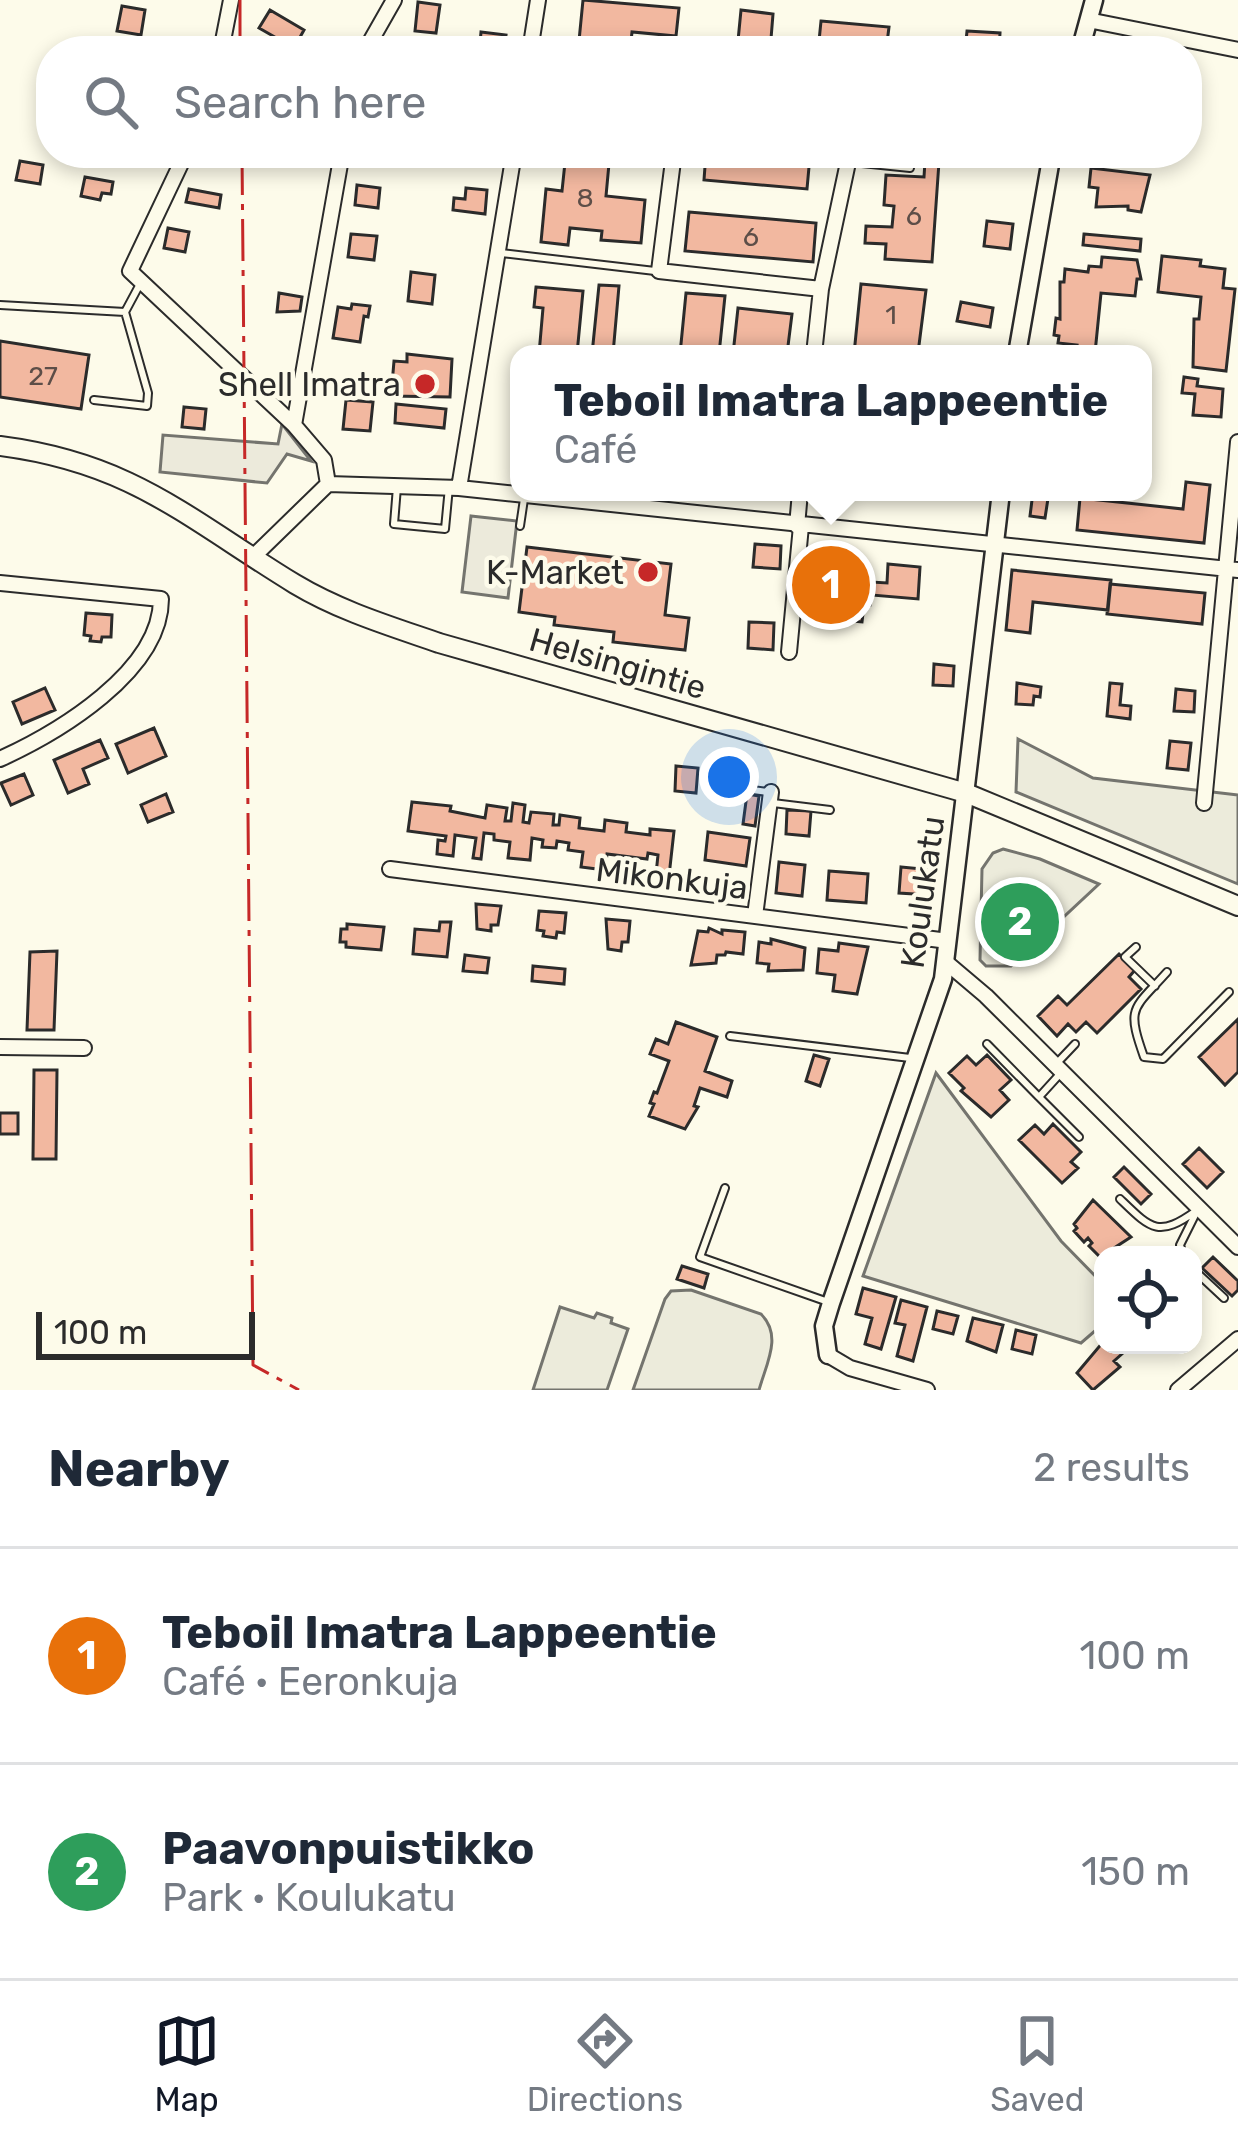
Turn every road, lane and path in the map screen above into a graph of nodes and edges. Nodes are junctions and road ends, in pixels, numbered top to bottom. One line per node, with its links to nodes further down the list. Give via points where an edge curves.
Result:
1 (231, 0): 6 (street)
2 (394, 0): 7 (street)
3 (538, 0): 8 (street)
4 (1094, 0): 5 (street)
5 (1088, 20): 9 (street); 10 (street)
6 (223, 36)
7 (374, 36)
8 (532, 36)
9 (1084, 36)
10 (1168, 36)
11 (1202, 43): 12 (street)
12 (1238, 50)
13 (180, 168): 21 (street)
14 (339, 168): 28 (street)
15 (512, 168): 19 (street)
16 (672, 168): 20 (street)
17 (847, 168): 22 (street)
18 (1049, 168): 26 (street)
19 (499, 253): 20 (lane); 33 (street)
20 (659, 271): 22 (street)
21 (136, 276): 24 (lane); 28 (street)
22 (821, 290): 25 (street)
23 (0, 305): 24 (lane)
24 (125, 312): 27 (lane, via 148,406)
25 (815, 345)
26 (1019, 345)
27 (94, 400)
28 (293, 425): 31 (street, via 324,460)
29 (1238, 442): 43 (street)
30 (0, 446): 42 (main road, Helsingintie, via 48,452 123,478)
31 (328, 484): 32 (street); 42 (street)
32 (398, 484): 33 (street); 33 (lane, via 394,524 445,529)
33 (454, 487): 34 (street)
34 (510, 493)
35 (523, 501): 39 (lane)
36 (577, 501): 40 (street)
37 (800, 501): 40 (street)
38 (1000, 501): 41 (street, Koulukatu)
39 (520, 526)
40 (799, 526): 41 (street); 45 (street)
41 (994, 545): 43 (street); 48 (street, Koulukatu)
42 (254, 556): 48 (main road, Helsingintie, via 331,603 439,643)
43 (1231, 569): 50 (street)
44 (0, 583): 46 (street, via 161,599 135,662 85,712)
45 (790, 652)
46 (0, 759)
47 (723, 786): 49 (lane)
48 (966, 793): 53 (main road, Helsingintie); 55 (street, Koulukatu)
49 (770, 797): 51 (lane); 54 (street)
50 (1204, 803)
51 (830, 810)
52 (390, 869): 54 (street, Mikonkuja)
53 (1238, 906)
54 (755, 916): 55 (street, Mikonkuja)
55 (948, 941): 57 (street, Koulukatu)
56 (1136, 947): 59 (lane, via 1126,957)
57 (946, 963): 66 (street, Koulukatu); 67 (street)
58 (1168, 972): 59 (lane)
59 (1155, 986): 60 (lane, via 1132,1019 1144,1058 1153,1060)
60 (1229, 992)
61 (730, 1036): 66 (lane)
62 (987, 1044): 68 (lane)
63 (1075, 1044): 67 (lane)
64 (0, 1047): 65 (street)
65 (84, 1048)
66 (914, 1058): 77 (street, Koulukatu)
67 (1058, 1069): 68 (lane); 72 (street)
68 (1039, 1096): 69 (lane)
69 (1079, 1137)
70 (724, 1188): 77 (lane, via 700,1258)
71 (1120, 1199): 72 (lane, via 1161,1229)
72 (1198, 1209): 73 (lane); 74 (street)
73 (1180, 1246)
74 (1238, 1247)
75 (1202, 1277): 76 (lane)
76 (1224, 1298)
77 (831, 1303): 79 (street, Koulukatu)
78 (1238, 1339): 81 (street)
79 (828, 1355): 80 (street)
80 (927, 1390)
81 (1178, 1390)

